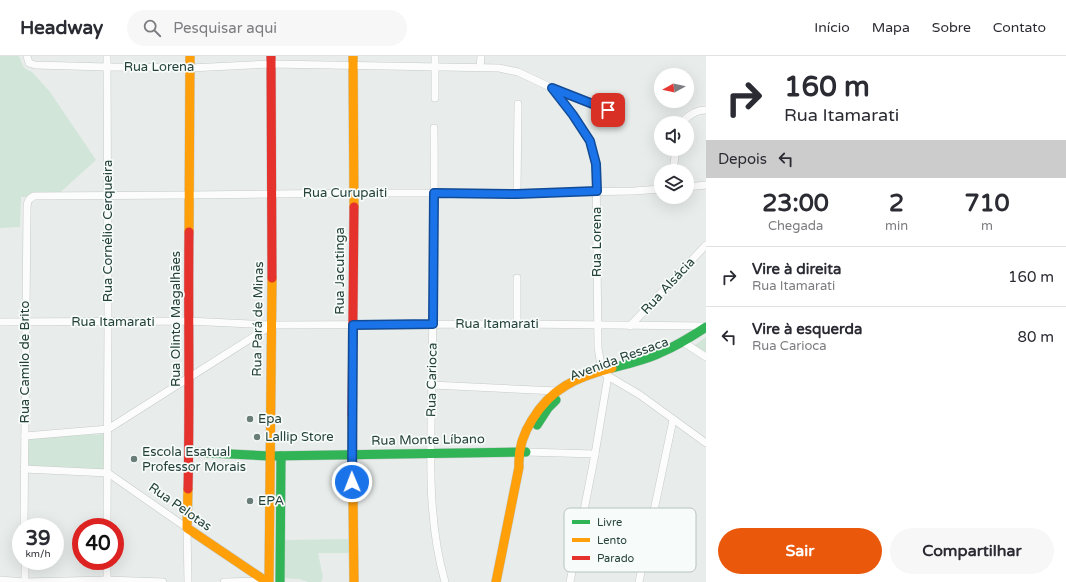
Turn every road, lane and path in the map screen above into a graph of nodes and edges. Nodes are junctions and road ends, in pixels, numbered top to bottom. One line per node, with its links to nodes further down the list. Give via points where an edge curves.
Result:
1 (27, 56): 9 (street, Rua Lorena, via 29,63 35,65)
2 (107, 56): 9 (street, Rua Cornélio Cerqueira)
3 (190, 56): 11 (street, Rua Olinto Magalhães)
4 (435, 56): 8 (street)
5 (481, 56): 10 (street)
6 (271, 60): 7 (street, Rua Lorena); 11 (street, Rua Lorena); 23 (street, Rua Pará de Minas)
7 (353, 61): 8 (street, Rua Lorena); 24 (street, Rua Jacutinga)
8 (435, 66): 10 (street, Rua Lorena); 13 (street)
9 (107, 67): 11 (street, Rua Lorena); 27 (street, Rua Cornélio Cerqueira)
10 (480, 67): 12 (street, Rua Lorena, via 518,72)
11 (190, 68): 28 (street, Rua Olinto Magalhães)
12 (552, 88): 15 (street); 22 (street, Rua Lorena, via 590,141 596,164)
13 (435, 98)
14 (518, 104): 26 (street)
15 (608, 110)
16 (703, 110): 17 (street)
17 (688, 116)
18 (434, 128): 25 (street, Rua Carioca)
19 (706, 185): 20 (street)
20 (694, 186)
21 (654, 190): 22 (street, Rua Curupaiti)
22 (597, 191): 26 (street, Rua Curupaiti); 40 (street, Rua Lorena)
23 (272, 193): 24 (street, Rua Curupaiti); 28 (street, Rua Curupaiti); 38 (street, Rua Pará de Minas)
24 (354, 193): 25 (street, Rua Curupaiti); 39 (street, Rua Jacutinga)
25 (434, 193): 26 (street, Rua Curupaiti); 36 (street, Rua Carioca)
26 (517, 194)
27 (108, 195): 28 (street, Rua Curupaiti); 29 (street, Rua Curupaiti); 35 (street, Rua Cornélio Cerqueira)
28 (189, 195): 32 (street, Rua Olinto Magalhães)
29 (29, 198): 34 (street, Rua Camilo de Brito)
30 (706, 245): 41 (street, Rua Alsácia)
31 (517, 278): 37 (street)
32 (188, 321): 35 (street, Rua Itamarati); 38 (street, Rua Itamarati); 47 (street, Rua Olinto Magalhães)
33 (0, 322): 34 (street, Rua Itamarati)
34 (26, 322): 35 (street, Rua Itamarati); 52 (street, Rua Camilo de Brito)
35 (108, 322): 51 (street, Rua Cornélio Cerqueira)
36 (433, 324): 37 (street, Rua Itamarati); 39 (street, Rua Itamarati); 48 (street, Rua Carioca)
37 (517, 324): 40 (street, Rua Itamarati)
38 (272, 325): 39 (street, Rua Itamarati); 47 (street); 59 (street, Rua Pará de Minas)
39 (353, 325): 56 (street, Rua Jacutinga)
40 (598, 325): 41 (street, Rua Itamarati); 46 (street, Rua Lorena, via 598,348)
41 (630, 326): 42 (street, Rua Itamarati)
42 (706, 326): 44 (street, Avenida Ressaca)
43 (706, 335): 44 (street, Avenida Ressaca)
44 (686, 344): 45 (street); 46 (street, Avenida Ressaca)
45 (706, 357)
46 (605, 373): 49 (street, Avenida Ressaca, via 572,382); 50 (street); 55 (street, Avenida Ressaca, via 555,401 535,427); 58 (street, Rua Lorena)
47 (188, 378): 51 (street); 54 (street, Rua Olinto Magalhães)
48 (432, 385): 49 (street); 57 (street, Rua Carioca)
49 (557, 391): 55 (street, Avenida Ressaca, via 541,405 526,429)
50 (673, 420): 53 (street); 64 (street)
51 (108, 430): 52 (street); 62 (street, Rua Cornélio Cerqueira)
52 (25, 436): 61 (street, Rua Camilo de Brito)
53 (706, 443)
54 (188, 452): 59 (street, Rua Monte Líbano); 67 (street, Rua Olinto Magalhães)
55 (523, 452): 57 (street, Rua Monte Líbano); 58 (street, Rua Monte Líbano); 83 (street, Avenida Ressaca, via 518,459 519,467)
56 (352, 454): 57 (street, Rua Monte Líbano); 60 (street, Rua Monte Líbano); 81 (street, Rua Jacutinga)
57 (430, 454): 82 (street, Rua Carioca, via 434,527)
58 (595, 454): 63 (street, Rua Lorena)
59 (270, 456): 60 (street, Rua Monte Líbano); 70 (street, Rua Pará de Minas)
60 (280, 456): 80 (street)
61 (24, 469): 62 (street); 65 (street, Rua Camilo de Brito)
62 (108, 473): 66 (street, Rua Cornélio Cerqueira); 67 (street, Rua Pelotas)
63 (584, 508)
64 (655, 508)
65 (24, 518)
66 (107, 518)
67 (187, 528): 77 (street, Rua Olinto Magalhães); 79 (street, Rua Pelotas)
68 (24, 570): 75 (street)
69 (107, 570): 74 (street)
70 (269, 570): 79 (street, Rua Pará de Minas); 80 (street, via 272,577)
71 (572, 572): 84 (street, Rua Lorena)
72 (641, 572): 85 (street)
73 (0, 580): 75 (street)
74 (107, 581): 75 (street); 76 (street)
75 (25, 582)
76 (163, 582)
77 (188, 582)
78 (224, 582): 79 (street)
79 (267, 582)
80 (279, 582)
81 (354, 582)
82 (445, 582)
83 (496, 582)
84 (570, 582)
85 (639, 582)

